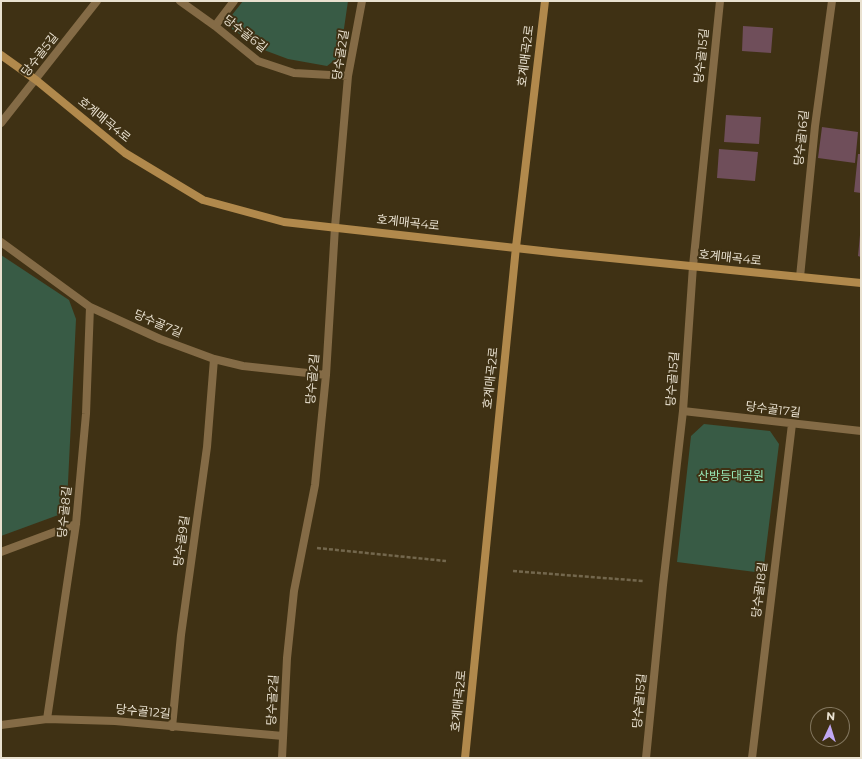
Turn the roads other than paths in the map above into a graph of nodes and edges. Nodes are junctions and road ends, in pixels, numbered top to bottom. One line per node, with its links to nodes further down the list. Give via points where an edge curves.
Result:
1 (97, 1): 11 (street, 당수골5길)
2 (180, 1): 8 (street, 당수골6길)
3 (234, 1): 8 (street)
4 (362, 1): 10 (street, 당수골2길)
5 (545, 1): 15 (street, 호계매곡2로)
6 (720, 1): 16 (street, 당수골15길)
7 (832, 1): 17 (street, 당수골16길, via 815,126)
8 (215, 26): 10 (street, 당수골6길, via 258,61 294,73)
9 (1, 56): 11 (street, 호계매곡4로)
10 (348, 76): 13 (street, 당수골2길)
11 (36, 80): 12 (street, 당수골5길); 13 (street, 호계매곡4로, via 125,152 203,200 284,222)
12 (1, 123)
13 (335, 227): 15 (street, 호계매곡4로); 21 (street, 당수골2길)
14 (1, 242): 19 (street, 당수골7길)
15 (516, 247): 16 (street, 호계매곡4로); 32 (street, 호계매곡2로)
16 (693, 266): 17 (street, 호계매곡4로); 22 (street, 당수골15길)
17 (800, 277): 18 (street, 호계매곡4로)
18 (861, 283)
19 (90, 307): 20 (street, 당수골7길, via 160,340); 25 (street, 당수골8길, via 86,414)
20 (214, 359): 21 (street, 당수골7길, via 243,366); 29 (street, 당수골9길, via 207,447 181,635)
21 (326, 375): 30 (street, 당수골2길, via 315,484 294,591)
22 (683, 411): 23 (street, 당수골17길); 33 (street, 당수골15길)
23 (792, 424): 24 (street, 당수골17길); 34 (street, 당수골18길)
24 (861, 431)
25 (76, 524): 26 (street); 27 (street, 당수골8길)
26 (1, 552)
27 (47, 718): 28 (street, 당수골12길); 29 (street, 당수골12길)
28 (1, 725)
29 (172, 727): 30 (street, 당수골12길)
30 (283, 736): 31 (street, 당수골2길)
31 (282, 758)
32 (465, 758)
33 (646, 758)
34 (752, 758)

